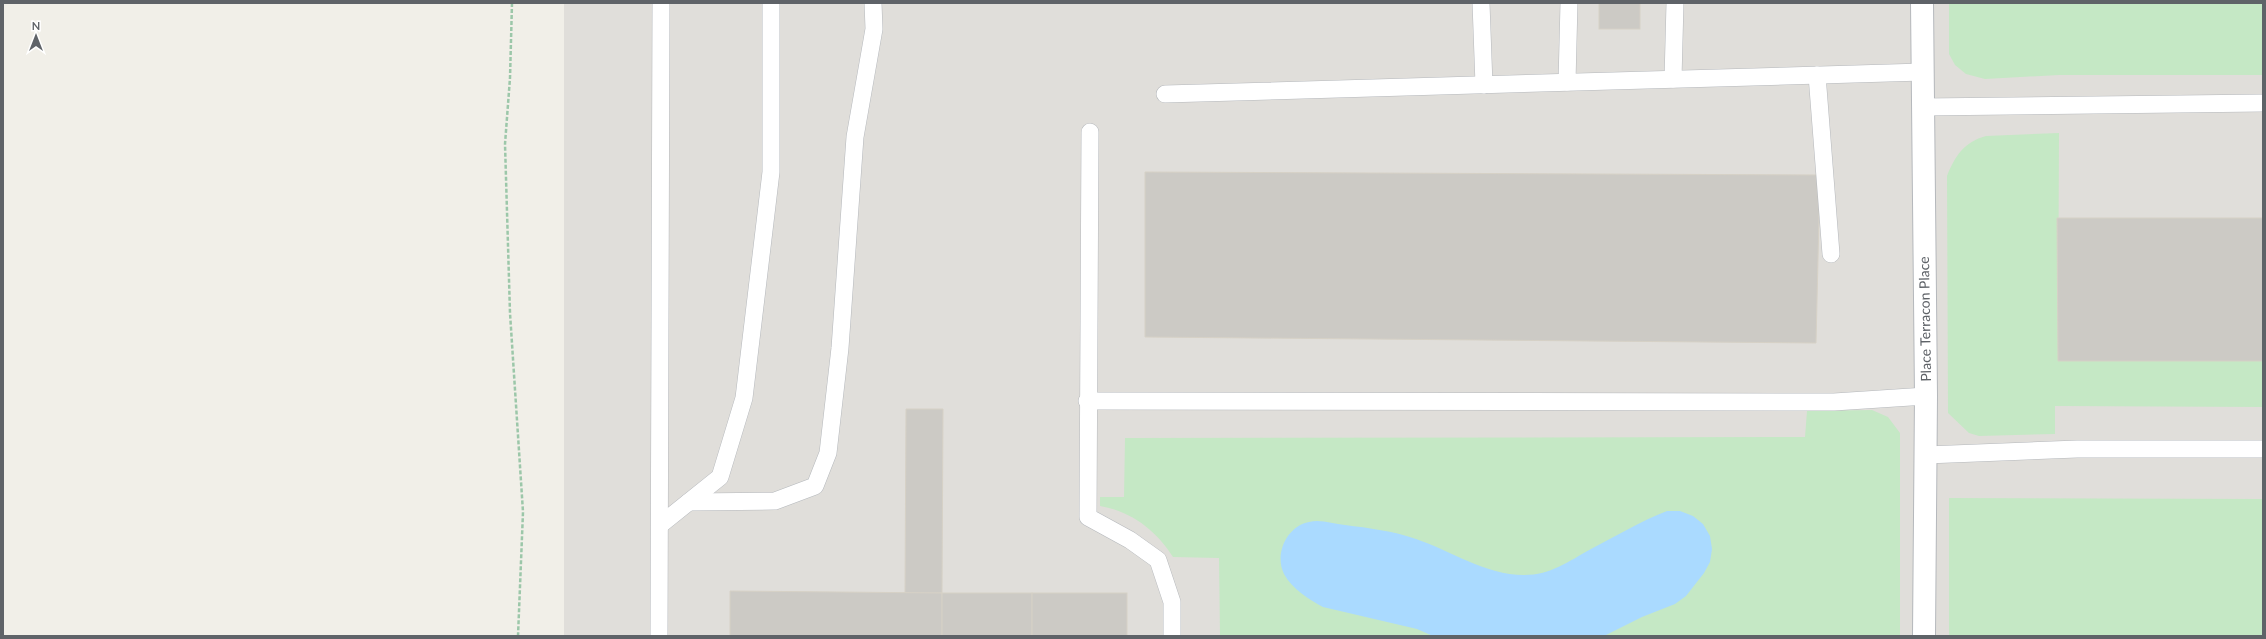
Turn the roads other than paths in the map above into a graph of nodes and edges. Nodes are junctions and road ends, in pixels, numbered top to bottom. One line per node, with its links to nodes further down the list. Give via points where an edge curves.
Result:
1 (661, 3): 23 (lane)
2 (771, 3): 22 (lane, via 771,172 744,398 720,477)
3 (873, 3): 22 (lane, via 874,29 855,137 840,348 828,452 815,486 775,501)
4 (1482, 3): 12 (lane)
5 (1569, 3): 11 (lane)
6 (1675, 3): 10 (lane)
7 (1922, 3): 8 (street, Place Terracon Place)
8 (1923, 72): 9 (lane); 15 (street, Place Terracon Place)
9 (1817, 75): 10 (lane); 17 (lane)
10 (1673, 80): 11 (lane)
11 (1567, 82): 12 (lane)
12 (1484, 85): 13 (lane)
13 (1165, 94)
14 (2263, 103): 15 (lane)
15 (1923, 107): 18 (street, Place Terracon Place)
16 (1090, 132): 19 (lane)
17 (1831, 254)
18 (1926, 396): 19 (lane, via 1834,402); 21 (street, Place Terracon Place)
19 (1087, 401): 25 (lane, via 1088,517 1130,540 1158,560 1172,602)
20 (2263, 449): 21 (lane, via 2076,449)
21 (1926, 455): 26 (street, Place Terracon Place)
22 (689, 502): 23 (lane)
23 (660, 525): 24 (lane)
24 (659, 636)
25 (1172, 636)
26 (1924, 636)

